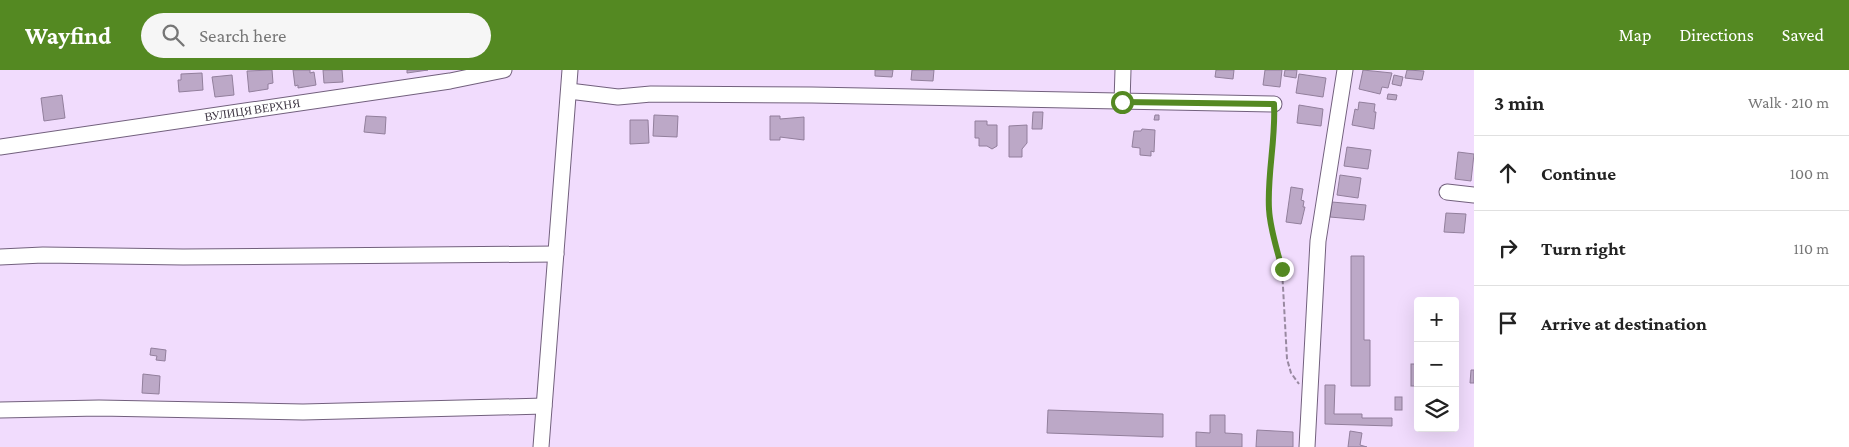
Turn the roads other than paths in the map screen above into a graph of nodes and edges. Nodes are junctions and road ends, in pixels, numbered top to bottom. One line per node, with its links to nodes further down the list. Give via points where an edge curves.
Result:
1 (504, 70): 5 (street, ВУЛИЦЯ ВЕРХНЯ)
2 (570, 70): 6 (street)
3 (1123, 70): 7 (street)
4 (1345, 70): 17 (street, via 1318,241)
5 (450, 76): 9 (street, ВУЛИЦЯ ВЕРХНЯ)
6 (569, 91): 7 (street, via 618,97 651,94); 12 (street)
7 (1122, 102): 8 (street)
8 (1274, 104)
9 (0, 147)
10 (1447, 192): 11 (street)
11 (1474, 195)
12 (556, 254): 13 (street); 14 (street)
13 (0, 257)
14 (544, 406): 15 (street, via 303,412 98,408); 16 (street)
15 (0, 410)
16 (541, 447)
17 (1307, 447)

